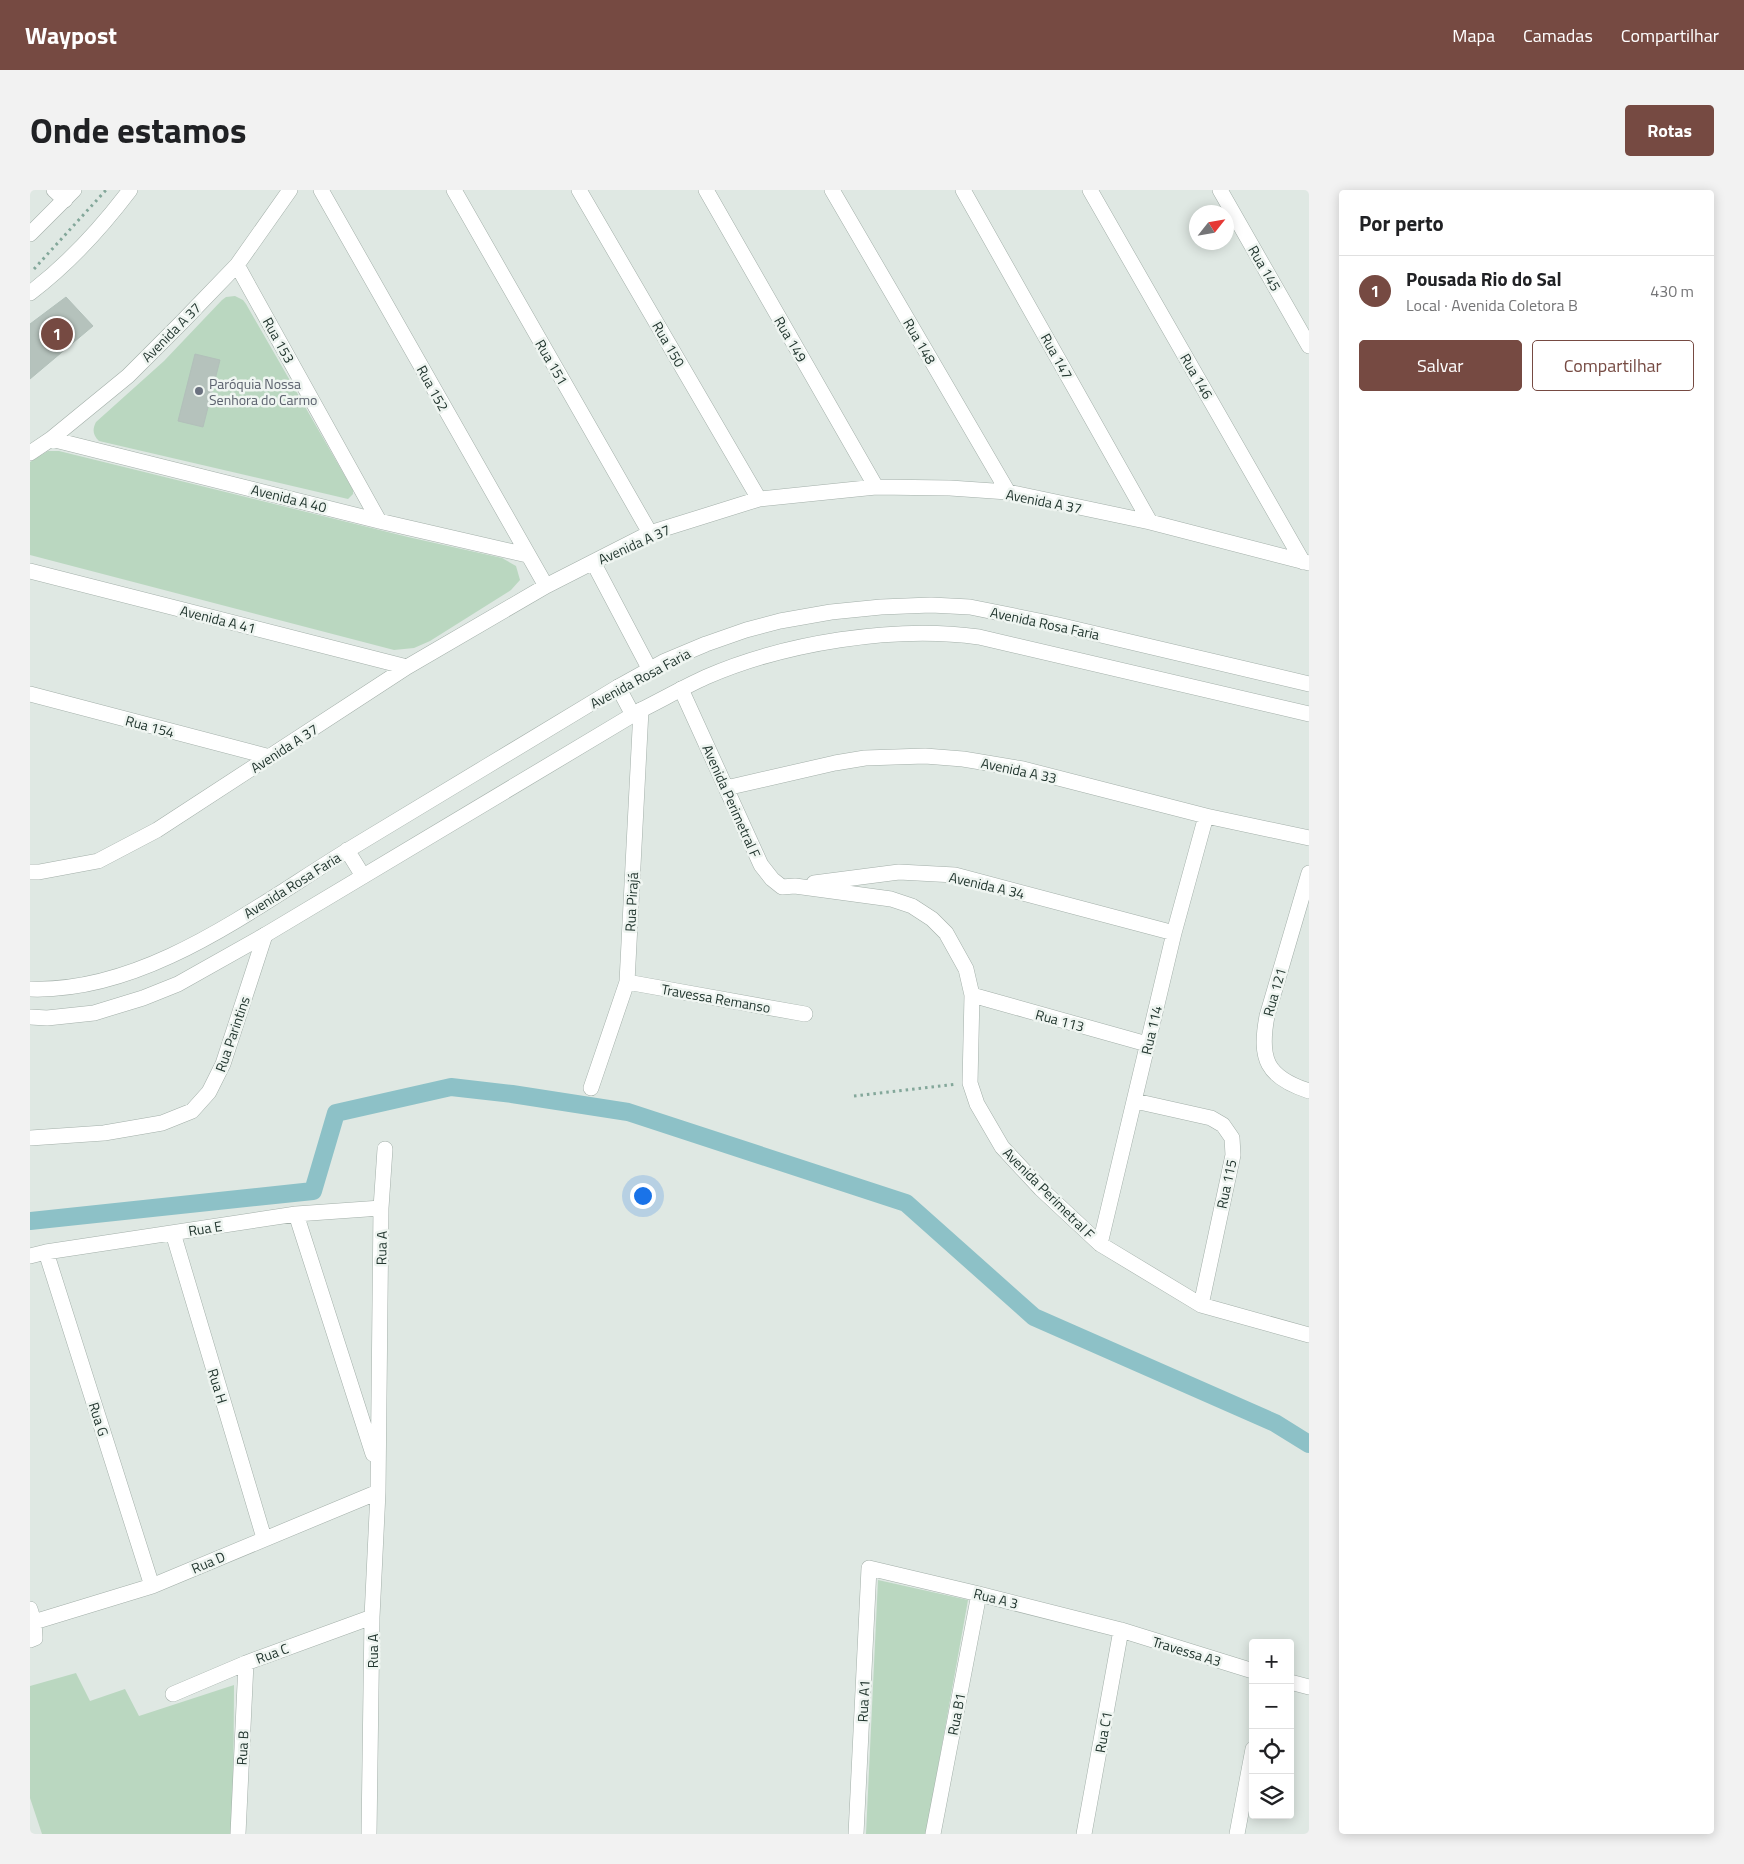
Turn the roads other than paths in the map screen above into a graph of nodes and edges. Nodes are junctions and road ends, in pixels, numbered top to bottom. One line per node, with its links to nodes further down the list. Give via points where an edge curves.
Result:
1 (130, 190): 14 (street, via 109,217)
2 (290, 190): 13 (street, Avenida A 37)
3 (321, 190): 24 (street, Rua 152)
4 (454, 190): 23 (street, Rua 151)
5 (579, 190): 20 (street, Rua 150)
6 (706, 190): 18 (street, Rua 149)
7 (832, 190): 19 (street, Rua 148)
8 (963, 190): 22 (street, Rua 147)
9 (1090, 190): 26 (street, Rua 146)
10 (1220, 190): 15 (street, Rua 145)
11 (64, 193): 12 (street)
12 (30, 234)
13 (237, 265): 16 (street, Avenida A 37, via 128,376); 21 (street, Rua 153)
14 (30, 293)
15 (1309, 346)
16 (51, 439): 17 (street, Avenida A 37); 21 (street, Avenida A 40)
17 (30, 453)
18 (876, 487): 19 (street, Avenida A 37); 20 (street, Avenida A 37)
19 (1008, 492): 22 (street, Avenida A 37)
20 (758, 499): 23 (street, Avenida A 37)
21 (379, 521): 24 (street, Avenida A 40)
22 (1150, 522): 26 (street, Avenida A 37)
23 (650, 533): 25 (street, Avenida A 37)
24 (527, 555): 28 (street, Rua 152)
25 (593, 562): 28 (street, Avenida A 37); 30 (street)
26 (1306, 563)
27 (30, 571): 29 (street, Avenida A 41)
28 (546, 586): 29 (street, Avenida A 37)
29 (406, 668): 37 (street, Avenida A 37)
30 (650, 670): 31 (street, Avenida Rosa Faria, via 706,644 780,621 831,612 930,605 970,607 1054,624); 32 (street, Avenida Rosa Faria)
31 (1309, 684)
32 (618, 687): 35 (street); 41 (street, Avenida Rosa Faria)
33 (681, 690): 35 (street, Avenida Rosa Faria); 36 (street, Avenida Rosa Faria, via 743,663 792,650 848,639 923,633 956,634); 38 (street, Avenida Perimetral F)
34 (30, 694): 37 (street, Rua 154)
35 (637, 713): 44 (street, Avenida Rosa Faria); 48 (street, Rua Pirajá)
36 (1309, 714)
37 (270, 757): 42 (street, Avenida A 37, via 157,830 98,861)
38 (726, 788): 39 (street, Avenida A 33, via 842,761 926,756 1023,769); 45 (street, Avenida Perimetral F, via 760,865 782,887)
39 (1206, 816): 40 (street, Avenida A 33); 46 (street, Rua 114)
40 (1309, 838)
41 (347, 850): 44 (street); 49 (street, Avenida Rosa Faria, via 175,955 110,978 79,985)
42 (30, 872)
43 (1309, 873): 55 (street, Rua 121, via 1263,1036 1263,1049 1278,1076)
44 (363, 876): 47 (street, Avenida Rosa Faria)
45 (795, 886): 46 (street, Avenida A 34, via 899,872 955,875); 50 (street, Avenida Perimetral F, via 891,899 912,906 946,933 966,969)
46 (1174, 933): 53 (street, Rua 114)
47 (265, 935): 52 (street, Avenida Rosa Faria, via 178,984 143,998 94,1013); 57 (street, Rua Parintins, via 223,1064 209,1092 192,1111 162,1123 104,1133)
48 (627, 982): 51 (street, Travessa Remanso); 54 (street, Rua Pirajá)
49 (30, 989)
50 (972, 995): 53 (street, Rua 113); 62 (street, Avenida Perimetral F, via 970,1083 977,1104 1002,1147)
51 (805, 1014)
52 (30, 1017)
53 (1147, 1044): 56 (street, Rua 114)
54 (591, 1088)
55 (1309, 1091)
56 (1135, 1101): 62 (street, Rua 114); 65 (street, Rua 115, via 1211,1118 1232,1138 1233,1155)
57 (30, 1138)
58 (385, 1149): 59 (street, Rua A)
59 (381, 1208): 60 (street, Rua E); 67 (street, Rua A)
60 (296, 1214): 61 (street, Rua E); 67 (street, Rua A)
61 (173, 1233): 63 (street, Rua E); 69 (street, Rua H)
62 (1100, 1244): 65 (street, Avenida Perimetral F)
63 (46, 1252): 64 (street, Rua E); 71 (street, Rua G)
64 (30, 1256)
65 (1201, 1305): 66 (street, Avenida Perimetral F)
66 (1309, 1336)
67 (377, 1468): 68 (street, Rua A)
68 (378, 1492): 69 (street, Rua D); 74 (street, Rua A)
69 (264, 1538): 71 (street, Rua D)
70 (869, 1568): 72 (street, Rua A 3); 85 (street, Rua A1)
71 (152, 1586): 73 (street, Rua D)
72 (979, 1594): 75 (street, Rua A 3); 86 (street, Rua B1)
73 (32, 1615): 76 (street, via 35,1638)
74 (372, 1617): 77 (street, Rua C); 84 (street, Rua A)
75 (1121, 1630): 78 (street, Travessa A3); 87 (street, Rua C1)
76 (30, 1640)
77 (246, 1663): 81 (street, Rua C); 83 (street, Rua B)
78 (1249, 1670)
79 (1294, 1683): 80 (street)
80 (1309, 1687)
81 (173, 1694)
82 (1249, 1770): 88 (street)
83 (238, 1834)
84 (369, 1834)
85 (856, 1834)
86 (933, 1834)
87 (1084, 1834)
88 (1237, 1834)

